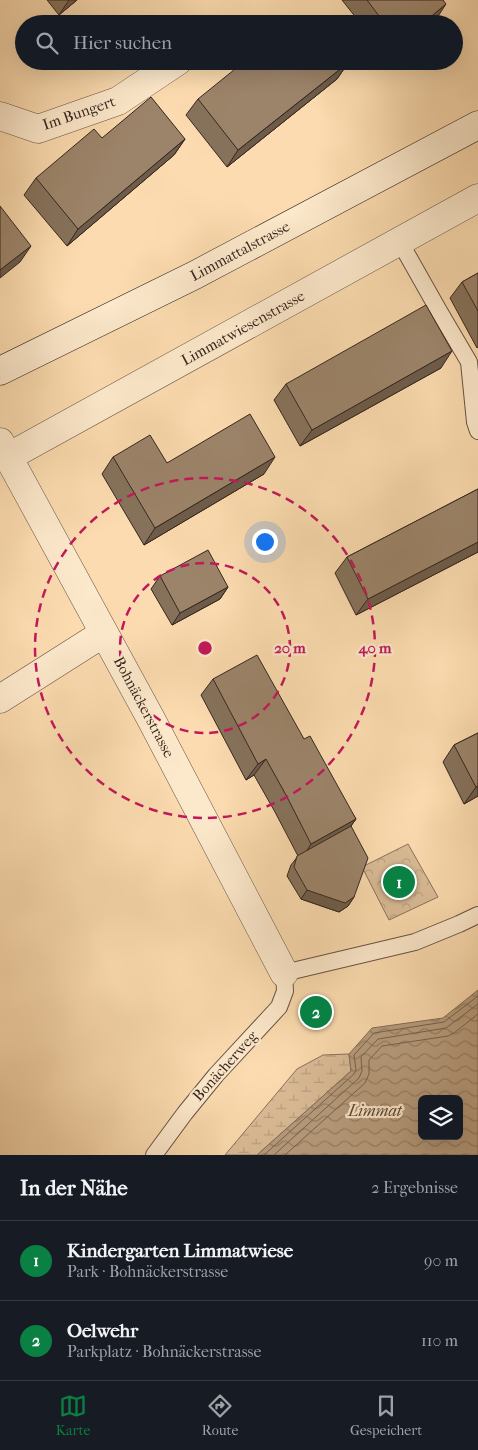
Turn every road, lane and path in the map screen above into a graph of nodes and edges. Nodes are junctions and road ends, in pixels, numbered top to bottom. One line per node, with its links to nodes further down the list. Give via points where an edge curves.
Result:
1 (164, 70): 2 (street, Im Bungert, via 118,101 38,128)
2 (0, 116)
3 (478, 125): 6 (street, Limmattalstrasse, via 195,275)
4 (478, 198): 5 (street, Limmatwiesenstrasse)
5 (400, 242): 7 (lane, via 469,362); 8 (street, Limmatwiesenstrasse)
6 (0, 371)
7 (478, 431)
8 (4, 450): 9 (street, Bohnäckerstrasse)
9 (104, 633): 10 (street); 12 (street, Bohnäckerstrasse)
10 (0, 699)
11 (478, 915): 12 (lane, via 415,942)
12 (284, 974): 13 (lane, Bonächerweg, via 285,991 279,1007 216,1075)
13 (154, 1155)

